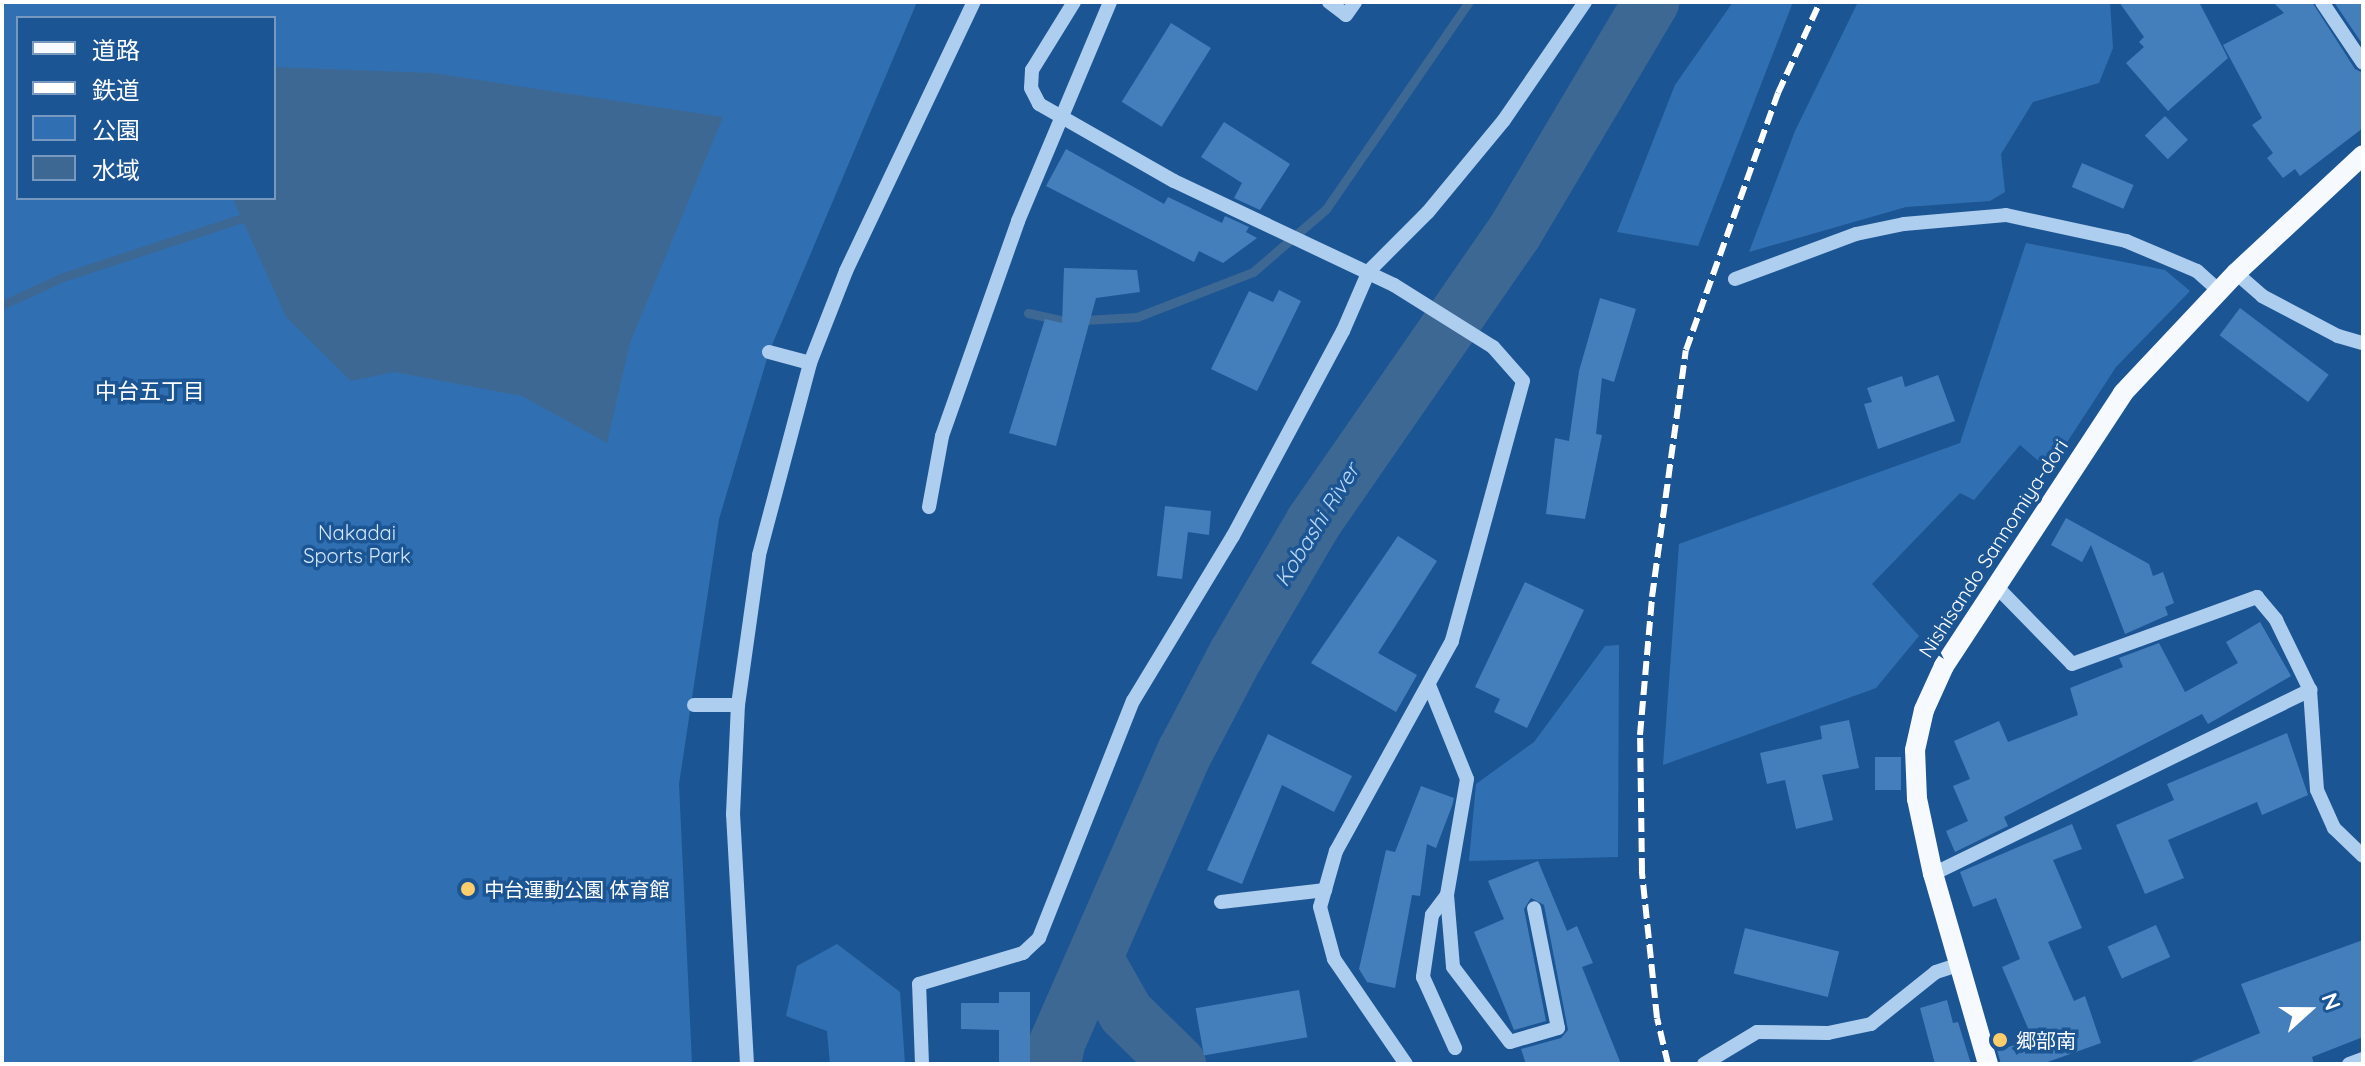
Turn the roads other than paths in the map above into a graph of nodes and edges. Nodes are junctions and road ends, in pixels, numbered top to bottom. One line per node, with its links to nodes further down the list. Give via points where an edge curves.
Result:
1 (974, 2): 17 (street, via 846,271)
2 (1074, 2): 9 (street, via 1032,70 1031,88 1039,104)
3 (1110, 2): 9 (street)
4 (1329, 2): 5 (street, via 1346,15)
5 (1355, 2)
6 (1585, 2): 11 (street, via 1504,120 1428,212)
7 (2322, 2): 8 (street)
8 (2363, 63)
9 (1062, 116): 11 (street, via 1174,181); 18 (street, via 1018,221 942,436)
10 (2363, 155): 12 (main road, Nishisando Sannomiya-dori)
11 (1369, 271): 20 (street, via 1493,347 1523,381 1469,589 1452,641); 35 (street, via 1343,331 1233,536 1133,701 1039,938 1023,953 919,984)
12 (2236, 273): 14 (main road, Nishisando Sannomiya-dori); 15 (street, via 2262,296 2338,336)
13 (1735, 279): 14 (street, via 1856,234 2006,215 2126,241 2197,271)
14 (2219, 291): 19 (main road, Nishisando Sannomiya-dori, via 2123,393)
15 (2363, 343)
16 (769, 352): 17 (street)
17 (810, 363): 23 (street, via 759,555)
18 (929, 507)
19 (1995, 585): 21 (street, via 2072,664 2257,597 2276,620); 25 (main road, Nishisando Sannomiya-dori, via 1944,666 1924,710 1915,750 1917,799)
20 (1429, 685): 26 (street, via 1336,851); 27 (street, via 1467,779)
21 (2310, 690): 24 (street, via 2317,790 2334,828); 25 (street)
22 (694, 705): 23 (street)
23 (738, 705): 34 (street, via 734,860)
24 (2363, 856)
25 (1933, 874): 30 (main road, Nishisando Sannomiya-dori)
26 (1325, 890): 28 (street); 33 (street, via 1320,907 1323,932 1334,959)
27 (1447, 895): 29 (street, via 1453,967 1510,1042 1558,1028); 31 (street, via 1432,915 1423,977)
28 (1221, 902)
29 (1534, 908)
30 (1960, 964): 36 (street, via 1936,972 1871,1024 1828,1033 1757,1032); 37 (main road, Nishisando Sannomiya-dori)
31 (1455, 1048)
32 (2363, 1059): 38 (street)
33 (1399, 1061)
34 (747, 1064)
35 (922, 1064)
36 (1704, 1064)
37 (1988, 1064)
38 (2349, 1064)

